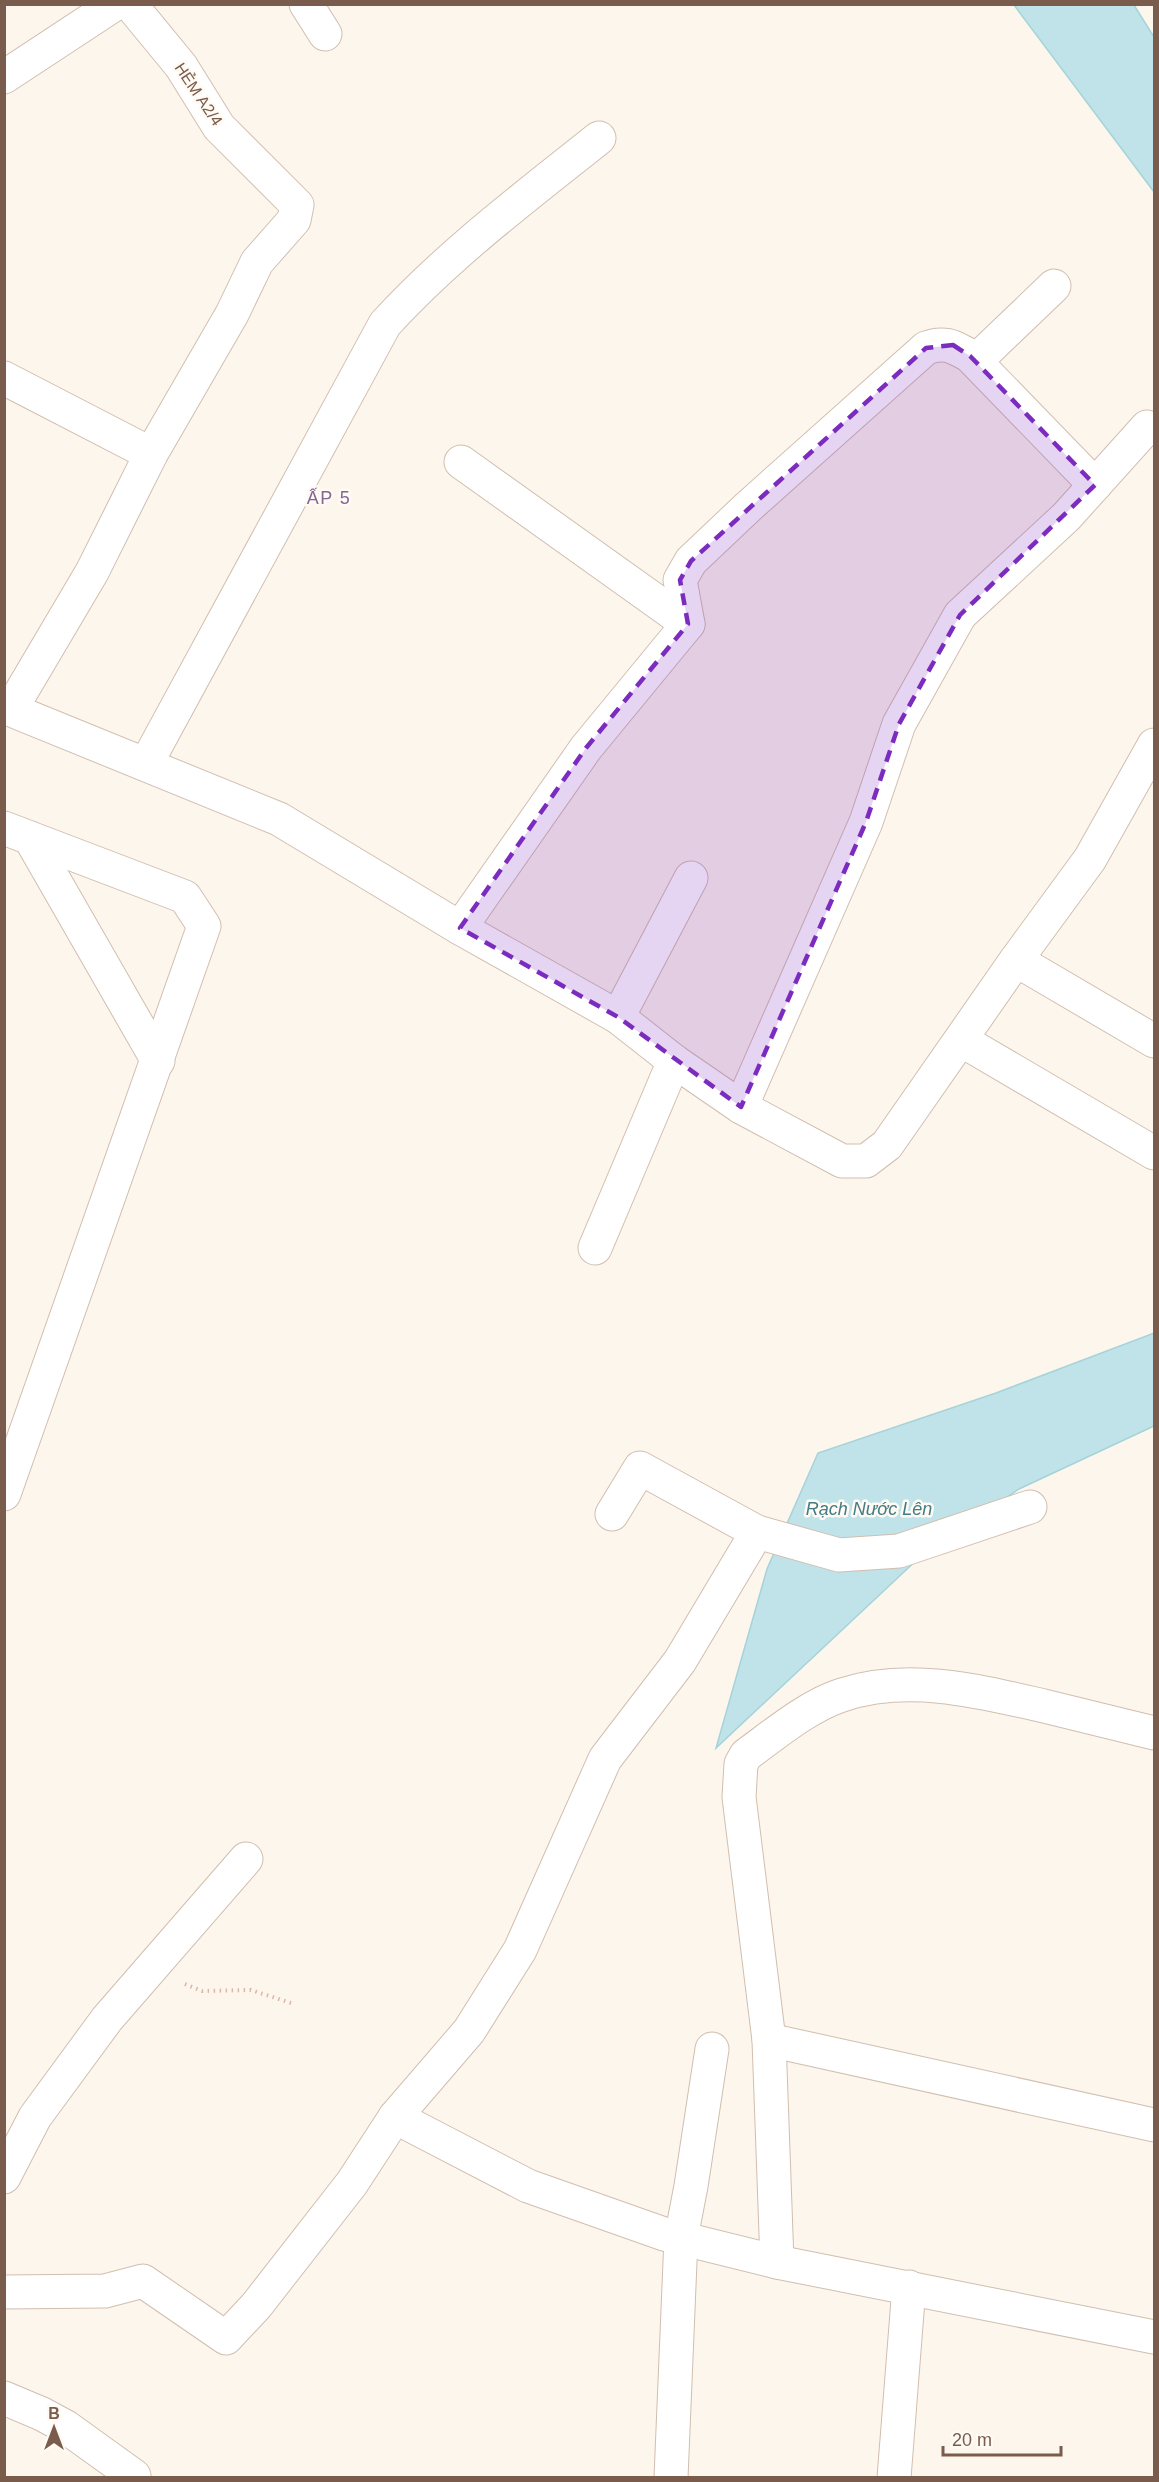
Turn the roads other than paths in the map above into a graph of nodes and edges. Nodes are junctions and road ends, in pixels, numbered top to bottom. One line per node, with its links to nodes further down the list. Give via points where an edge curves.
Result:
1 (115, 4): 5 (street)
2 (130, 4): 11 (street, HẺM A2/4, via 181,66 219,127 297,205 294,220 258,262)
3 (306, 4): 4 (street)
4 (325, 34)
5 (4, 77)
6 (599, 138): 17 (street, via 480,233 385,324)
7 (1054, 286): 8 (street, via 982,355)
8 (970, 356): 13 (street); 14 (street, via 953,345 926,348 691,561 680,580)
9 (4, 378): 11 (street)
10 (1147, 427): 13 (street)
11 (151, 454): 15 (street, via 92,572)
12 (461, 462): 14 (street)
13 (1095, 485): 28 (street, via 960,615 899,724 866,822)
14 (688, 624): 21 (street, via 586,748)
15 (8, 708): 17 (street)
16 (1155, 745): 18 (street)
17 (146, 765): 21 (street, via 279,819)
18 (1145, 783): 22 (street)
19 (17, 833): 26 (street); 26 (street, via 185,897 204,926)
20 (691, 878): 23 (street)
21 (460, 928): 23 (street)
22 (1016, 960): 24 (street); 25 (street)
23 (618, 1017): 27 (street)
24 (961, 1040): 28 (street, via 887,1145 866,1161 842,1161); 29 (street)
25 (1155, 1041)
26 (158, 1061): 31 (street)
27 (674, 1061): 28 (street); 30 (street)
28 (741, 1107)
29 (1155, 1153)
30 (595, 1248)
31 (4, 1494)
32 (1030, 1507): 34 (street, via 899,1551 839,1555)
33 (612, 1514): 34 (street, via 640,1468)
34 (757, 1532): 39 (street, via 680,1661 605,1759 520,1950 469,2031)
35 (1155, 1733): 37 (street, via 983,1692 879,1686 824,1702 746,1755 741,1764 739,1797)
36 (246, 1859): 41 (street, via 107,2019 35,2117)
37 (769, 2040): 40 (street); 43 (street)
38 (712, 2049): 42 (street)
39 (395, 2117): 42 (street, via 528,2186); 45 (street, via 352,2183 256,2306 226,2338 143,2281 105,2291)
40 (1155, 2125)
41 (4, 2177)
42 (681, 2238): 43 (street); 49 (street)
43 (777, 2262): 44 (street)
44 (909, 2287): 46 (street); 50 (street)
45 (4, 2292)
46 (1155, 2337)
47 (4, 2398): 48 (street, via 66,2427)
48 (134, 2476)
49 (671, 2478)
50 (894, 2478)

